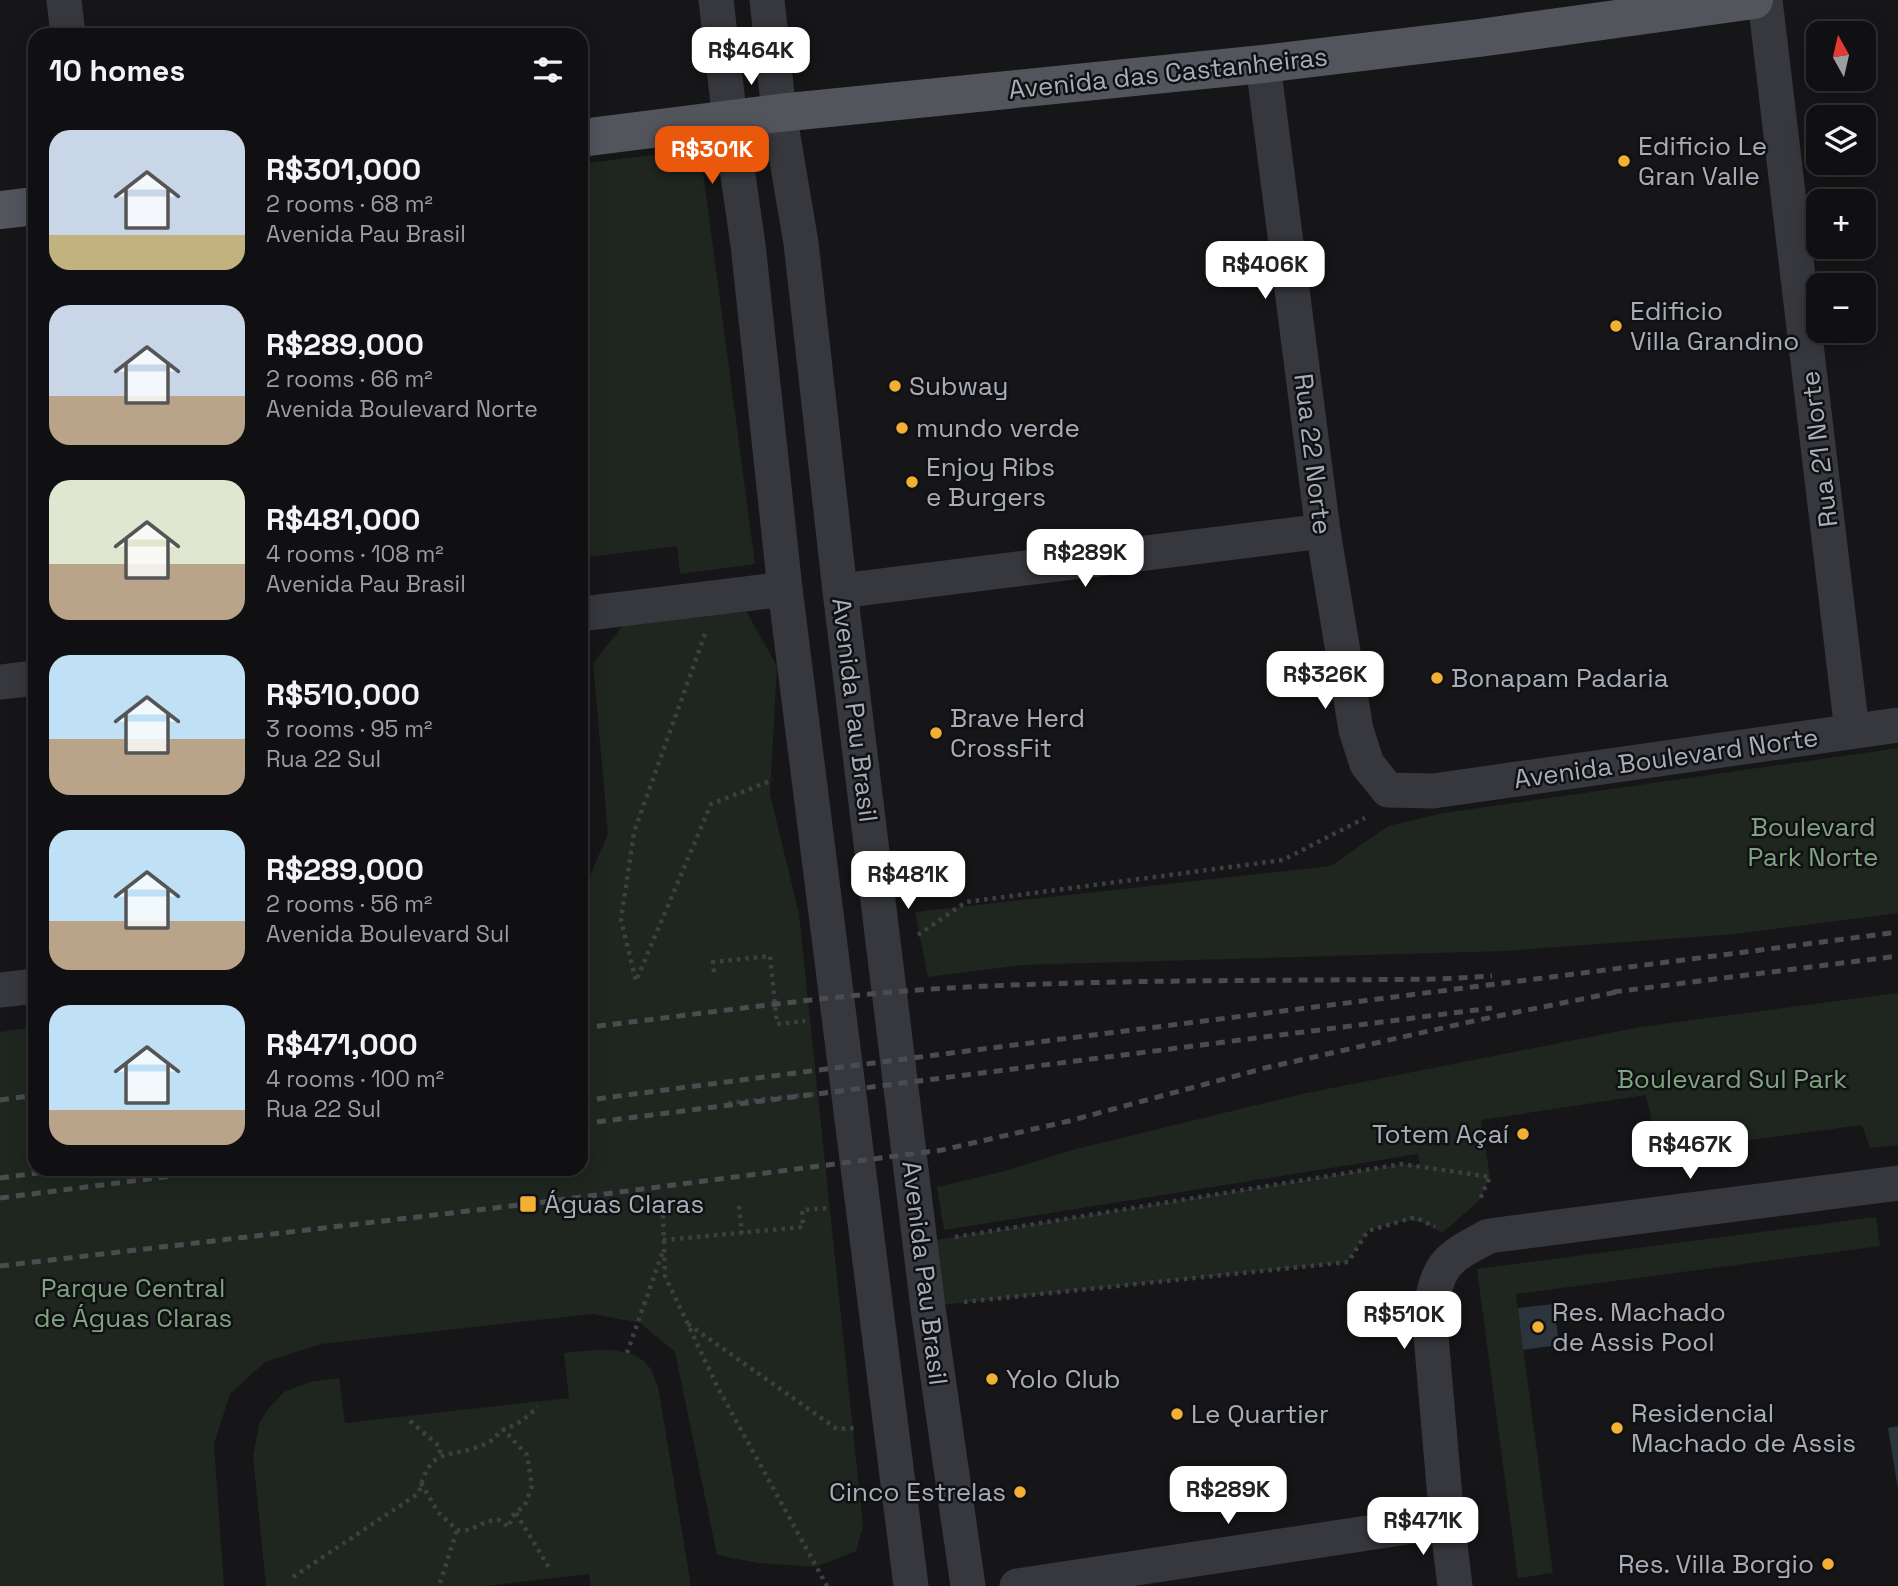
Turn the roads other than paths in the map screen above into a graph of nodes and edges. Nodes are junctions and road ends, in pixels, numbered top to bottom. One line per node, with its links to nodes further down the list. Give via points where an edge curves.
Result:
1 (64, 0): 6 (street)
2 (716, 0): 9 (street, Avenida Pau Brasil)
3 (767, 0): 8 (street, Avenida Pau Brasil)
4 (1754, 0): 7 (main road, Avenida das Castanheiras)
5 (1765, 0): 20 (street, Rua 21 Norte)
6 (67, 28)
7 (1263, 64): 8 (main road, Avenida das Castanheiras); 13 (street, Rua 22 Norte)
8 (779, 113): 9 (main road, Avenida das Castanheiras); 15 (street, Avenida Pau Brasil, via 801,243)
9 (730, 120): 10 (main road, Avenida das Castanheiras); 14 (street, Avenida Pau Brasil)
10 (588, 137)
11 (28, 207): 12 (main road)
12 (0, 210)
13 (1323, 531): 15 (street); 21 (street, Rua 22 Norte, via 1356,730 1367,764 1388,790)
14 (785, 589): 16 (street); 26 (street, Avenida Pau Brasil)
15 (840, 591): 27 (street, Avenida Pau Brasil, via 928,1308)
16 (588, 613)
17 (28, 679): 18 (street)
18 (0, 682)
19 (1898, 726): 20 (street, Avenida Boulevard Norte)
20 (1853, 731): 21 (street, Avenida Boulevard Norte)
21 (1433, 791)
22 (28, 987): 23 (street)
23 (0, 990)
24 (1898, 1183): 25 (street, via 1481,1221 1441,1270 1429,1313)
25 (1447, 1521): 28 (street); 29 (street)
26 (911, 1586)
27 (968, 1586)
28 (1017, 1586)
29 (1455, 1586)

